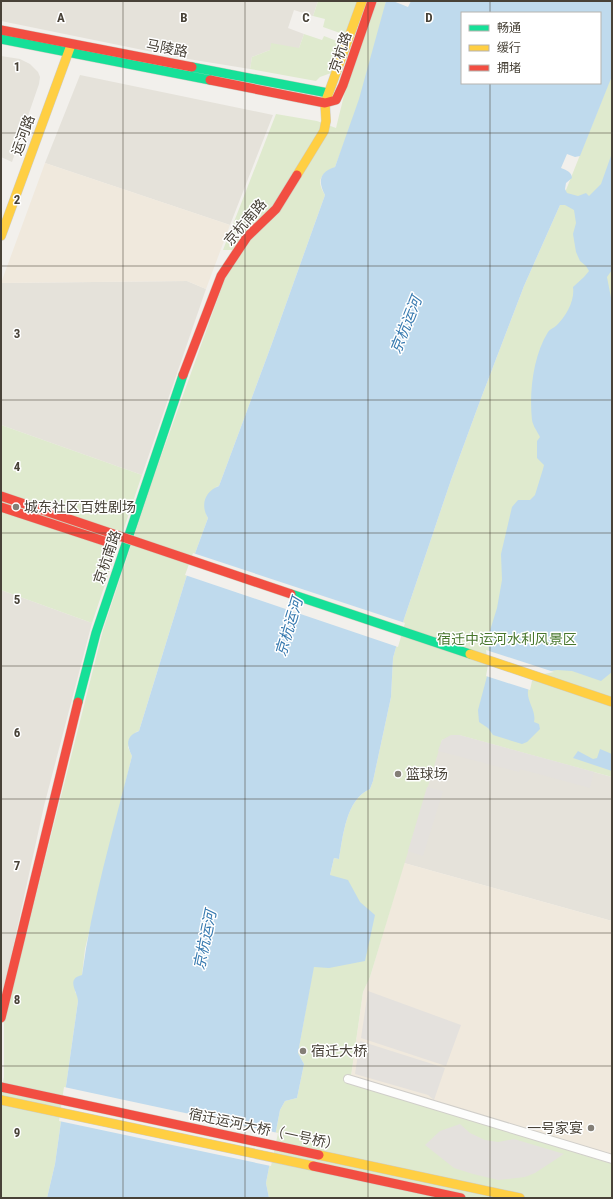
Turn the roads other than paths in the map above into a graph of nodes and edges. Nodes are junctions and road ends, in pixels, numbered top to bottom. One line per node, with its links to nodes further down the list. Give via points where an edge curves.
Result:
1 (362, 1): 6 (main road, 京杭路)
2 (372, 1): 7 (main road, 京杭路)
3 (1, 30): 5 (main road, 马陵路)
4 (1, 39): 5 (main road, 马陵路)
5 (70, 49): 6 (main road, 马陵路); 8 (main road, 马陵路); 9 (main road, 运河路)
6 (328, 93): 7 (main road); 8 (main road, 京杭南路)
7 (336, 100): 8 (main road)
8 (325, 103): 16 (main road, 京杭南路, via 325,128 306,162 276,209 247,237 221,276 184,375 96,633)
9 (1, 236)
10 (1, 496): 14 (main road, bridge)
11 (1, 507): 12 (main road, bridge)
12 (135, 552)
13 (202, 574): 15 (main road)
14 (612, 702)
15 (612, 710)
16 (1, 1018)
17 (348, 1079): 20 (street)
18 (1, 1087): 22 (main road, 宿迁运河大桥（一号桥）)
19 (1, 1100): 21 (main road, 宿迁运河大桥（一号桥）)
20 (612, 1159)
21 (461, 1198)
22 (520, 1198)

